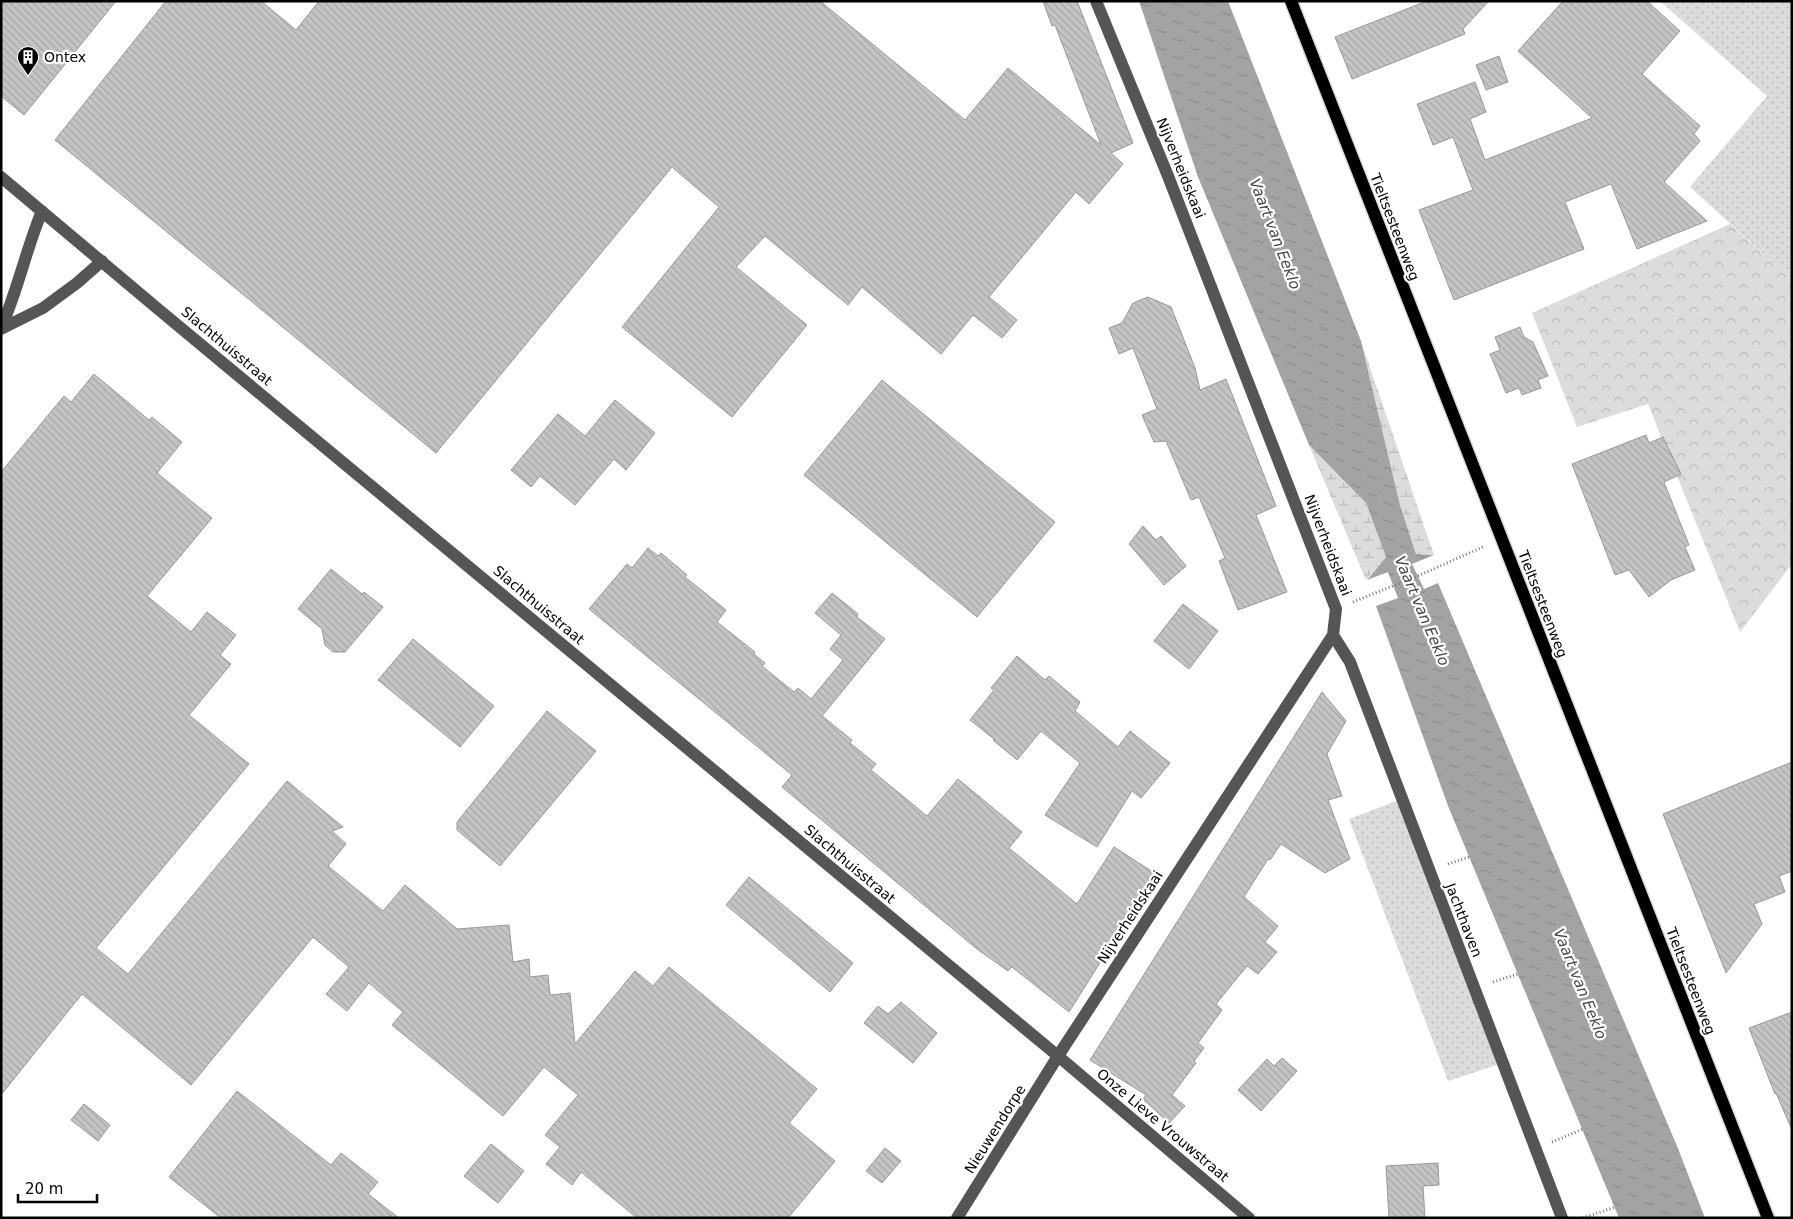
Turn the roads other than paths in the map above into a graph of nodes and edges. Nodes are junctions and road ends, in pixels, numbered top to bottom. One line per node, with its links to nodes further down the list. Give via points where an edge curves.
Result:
1 (1096, 1): 7 (street, Nijverheidskaai, via 1168,176 1336,609)
2 (1291, 1): 12 (main road, Tieltsesteenweg)
3 (1, 176): 4 (street, Slachthuisstraat)
4 (42, 210): 5 (street, Slachthuisstraat); 6 (street)
5 (102, 261): 6 (street, via 43,308); 8 (street, Slachthuisstraat)
6 (1, 328)
7 (1333, 635): 8 (street, Nijverheidskaai); 11 (street, Jachthaven, via 1350,662)
8 (1058, 1056): 9 (street, Nieuwendorpe); 10 (street, Onze Lieve Vrouwstraat)
9 (957, 1218)
10 (1249, 1218)
11 (1562, 1218)
12 (1768, 1218)

